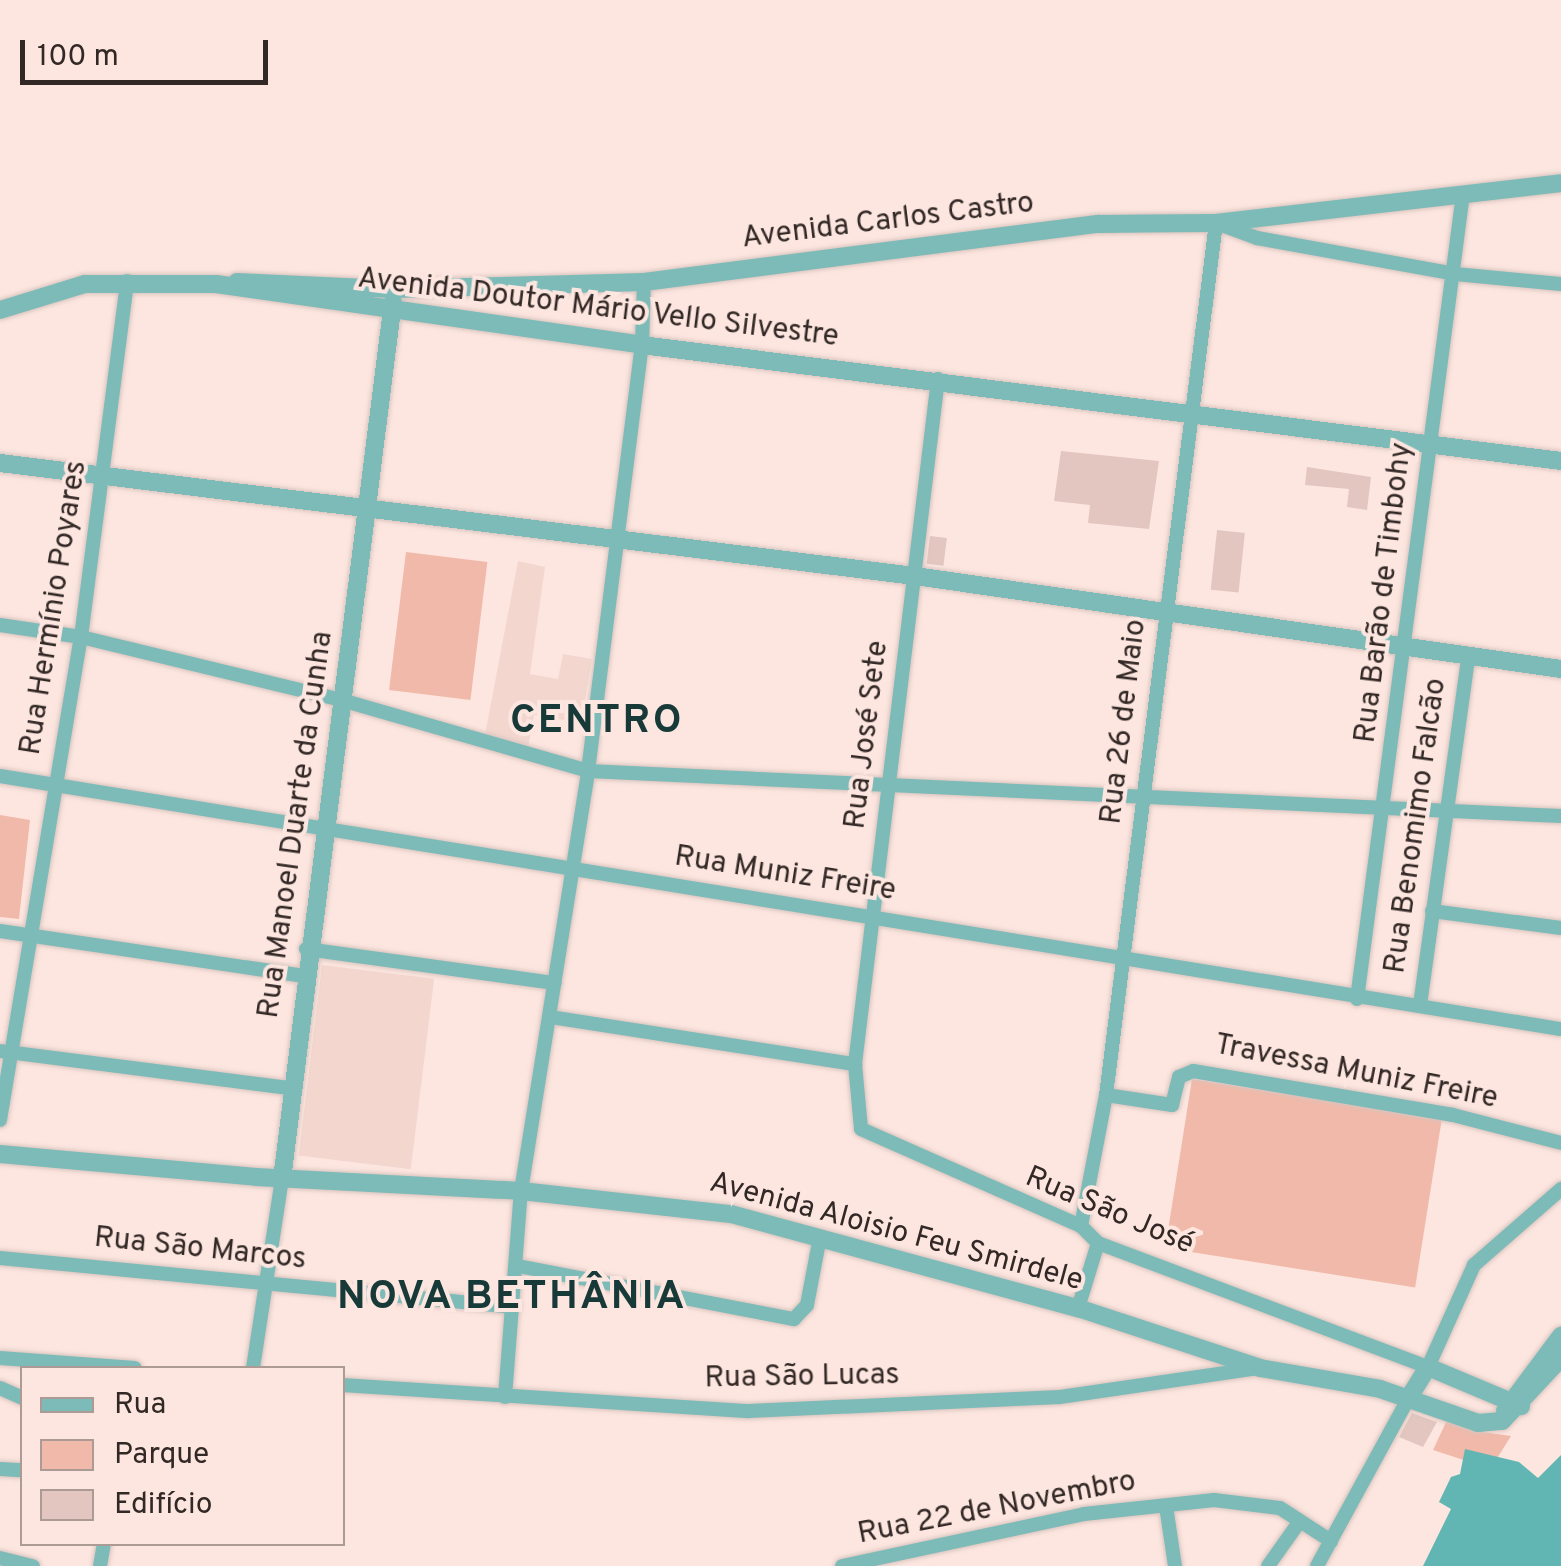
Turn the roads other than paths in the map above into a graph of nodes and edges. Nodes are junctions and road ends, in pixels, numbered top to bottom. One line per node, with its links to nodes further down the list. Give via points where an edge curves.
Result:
1 (1561, 184): 2 (street)
2 (1463, 194): 3 (street); 4 (street, Rua Barão de Timbohy)
3 (1216, 223): 4 (street, Avenida Carlos Castro, via 1257,238); 6 (street, Avenida Carlos Castro, via 1099,224); 14 (street, Rua 26 de Maio)
4 (1455, 274): 8 (street, Avenida Carlos Castro); 15 (street, Rua Barão de Timbohy)
5 (127, 281): 7 (street, Avenida Doutor Mário Vello Silvestre); 10 (street, Avenida Doutor Mário Vello Silvestre, via 85,284); 18 (street, Rua Hermínio Poyares)
6 (644, 282): 9 (street, Avenida Carlos Castro); 12 (street)
7 (216, 284): 9 (street, Avenida Carlos Castro, via 273,280); 11 (street, Avenida Doutor Mário Vello Silvestre)
8 (1561, 284)
9 (394, 288): 11 (street, Rua Manoel Duarte da Cunha)
10 (0, 310)
11 (392, 311): 12 (street, Avenida Doutor Mário Vello Silvestre); 19 (street, Rua Manoel Duarte da Cunha)
12 (642, 346): 13 (street, Avenida Doutor Mário Vello Silvestre); 20 (street)
13 (938, 379): 14 (street, Avenida Doutor Mário Vello Silvestre); 21 (street, Rua José Sete)
14 (1191, 414): 15 (street, Avenida Doutor Mário Vello Silvestre); 22 (street, Rua 26 de Maio)
15 (1430, 447): 16 (street, Avenida Doutor Mário Vello Silvestre); 25 (street, Rua Barão de Timbohy)
16 (1561, 461)
17 (0, 464): 18 (street)
18 (104, 476): 19 (street); 24 (street, Rua Hermínio Poyares)
19 (366, 508): 20 (street); 28 (street, Rua Manoel Duarte da Cunha)
20 (616, 541): 21 (street); 29 (street)
21 (915, 576): 22 (street); 32 (street, Rua José Sete)
22 (1167, 612): 25 (street); 33 (street, Rua 26 de Maio)
23 (0, 625): 24 (street)
24 (81, 637): 28 (street); 31 (street, Rua Hermínio Poyares)
25 (1408, 642): 26 (street); 34 (street, Rua Barão de Timbohy)
26 (1469, 654): 27 (street); 35 (street, Rua Benomimo Falcão)
27 (1561, 668)
28 (342, 700): 29 (street); 37 (street, Rua Manoel Duarte da Cunha)
29 (588, 772): 32 (street); 38 (street)
30 (0, 776): 31 (street, Rua Muniz Freire)
31 (56, 788): 37 (street, Rua Muniz Freire); 43 (street, Rua Hermínio Poyares)
32 (890, 788): 33 (street); 40 (street, Rua José Sete)
33 (1143, 796): 34 (street); 45 (street, Rua 26 de Maio)
34 (1386, 807): 35 (street); 48 (street, Rua Barão de Timbohy)
35 (1446, 809): 36 (street); 39 (street, Rua Benomimo Falcão)
36 (1561, 816)
37 (322, 828): 38 (street, Rua Muniz Freire); 44 (street, Rua Manoel Duarte da Cunha)
38 (573, 869): 40 (street, Rua Muniz Freire); 47 (street)
39 (1432, 911): 41 (street); 49 (street, Rua Benomimo Falcão)
40 (874, 917): 45 (street, Rua Muniz Freire); 53 (street, Rua José Sete)
41 (1561, 928)
42 (0, 932): 43 (street)
43 (29, 936): 46 (street); 52 (street, Rua Hermínio Poyares)
44 (306, 949): 46 (street, Rua Manoel Duarte da Cunha); 47 (street)
45 (1122, 961): 48 (street, Rua Muniz Freire); 55 (street, Rua 26 de Maio)
46 (303, 976): 54 (street, Rua Manoel Duarte da Cunha)
47 (555, 983): 50 (street)
48 (1357, 1000): 49 (street, Rua Muniz Freire)
49 (1420, 1005): 51 (street, Rua Muniz Freire)
50 (550, 1017): 53 (street); 62 (street)
51 (1561, 1029)
52 (6, 1052): 54 (street); 57 (street, Rua Hermínio Poyares)
53 (855, 1064): 56 (street, Rua José Sete)
54 (290, 1088): 60 (street, Rua Manoel Duarte da Cunha)
55 (1106, 1095): 58 (street, Travessa Muniz Freire, via 1172,1105 1179,1077 1192,1071 1453,1115); 63 (street, Rua 26 de Maio)
56 (853, 1097): 63 (street, Rua São José, via 857,1119 871,1138)
57 (0, 1120)
58 (1561, 1143)
59 (0, 1154): 60 (street, Avenida Aloisio Feu Smirdele)
60 (282, 1179): 62 (street, Avenida Aloisio Feu Smirdele); 68 (street, Rua Manoel Duarte da Cunha)
61 (1561, 1188): 76 (street, via 1474,1265)
62 (521, 1192): 64 (street, Avenida Aloisio Feu Smirdele, via 731,1214); 67 (street)
63 (1081, 1226): 65 (street, Rua São José)
64 (820, 1237): 67 (street, via 807,1305 794,1319); 70 (street, Avenida Aloisio Feu Smirdele)
65 (1098, 1243): 70 (street); 76 (street, Rua São José)
66 (0, 1258): 68 (street, Rua São Marcos)
67 (518, 1266): 69 (street)
68 (264, 1284): 69 (street, Rua São Marcos); 75 (street, Rua Manoel Duarte da Cunha)
69 (514, 1308): 79 (street)
70 (1078, 1308): 77 (street, Avenida Aloisio Feu Smirdele)
71 (1561, 1336): 81 (street)
72 (0, 1358): 74 (street)
73 (1561, 1358): 81 (street)
74 (108, 1366)
75 (253, 1366)
76 (1428, 1367): 80 (street); 81 (street)
77 (1260, 1368): 79 (street, Rua São Lucas, via 1060,1396 749,1411); 80 (street, Avenida Aloisio Feu Smirdele)
78 (345, 1385): 79 (street, Rua São Lucas)
79 (505, 1397)
80 (1408, 1399): 81 (street, Avenida Aloisio Feu Smirdele, via 1478,1422 1502,1421); 84 (street)
81 (1515, 1404)
82 (1166, 1506): 83 (street, Rua 22 de Novembro, via 1258,1502); 86 (street, Rua 22 de Novembro, via 1084,1514); 89 (street)
83 (1300, 1521): 84 (street, Rua 22 de Novembro); 90 (street)
84 (1331, 1541): 91 (street)
85 (0, 1558): 87 (street)
86 (896, 1562): 88 (street, Rua 22 de Novembro)
87 (33, 1566)
88 (842, 1566)
89 (1175, 1566)
90 (1268, 1566)
91 (1317, 1566)

